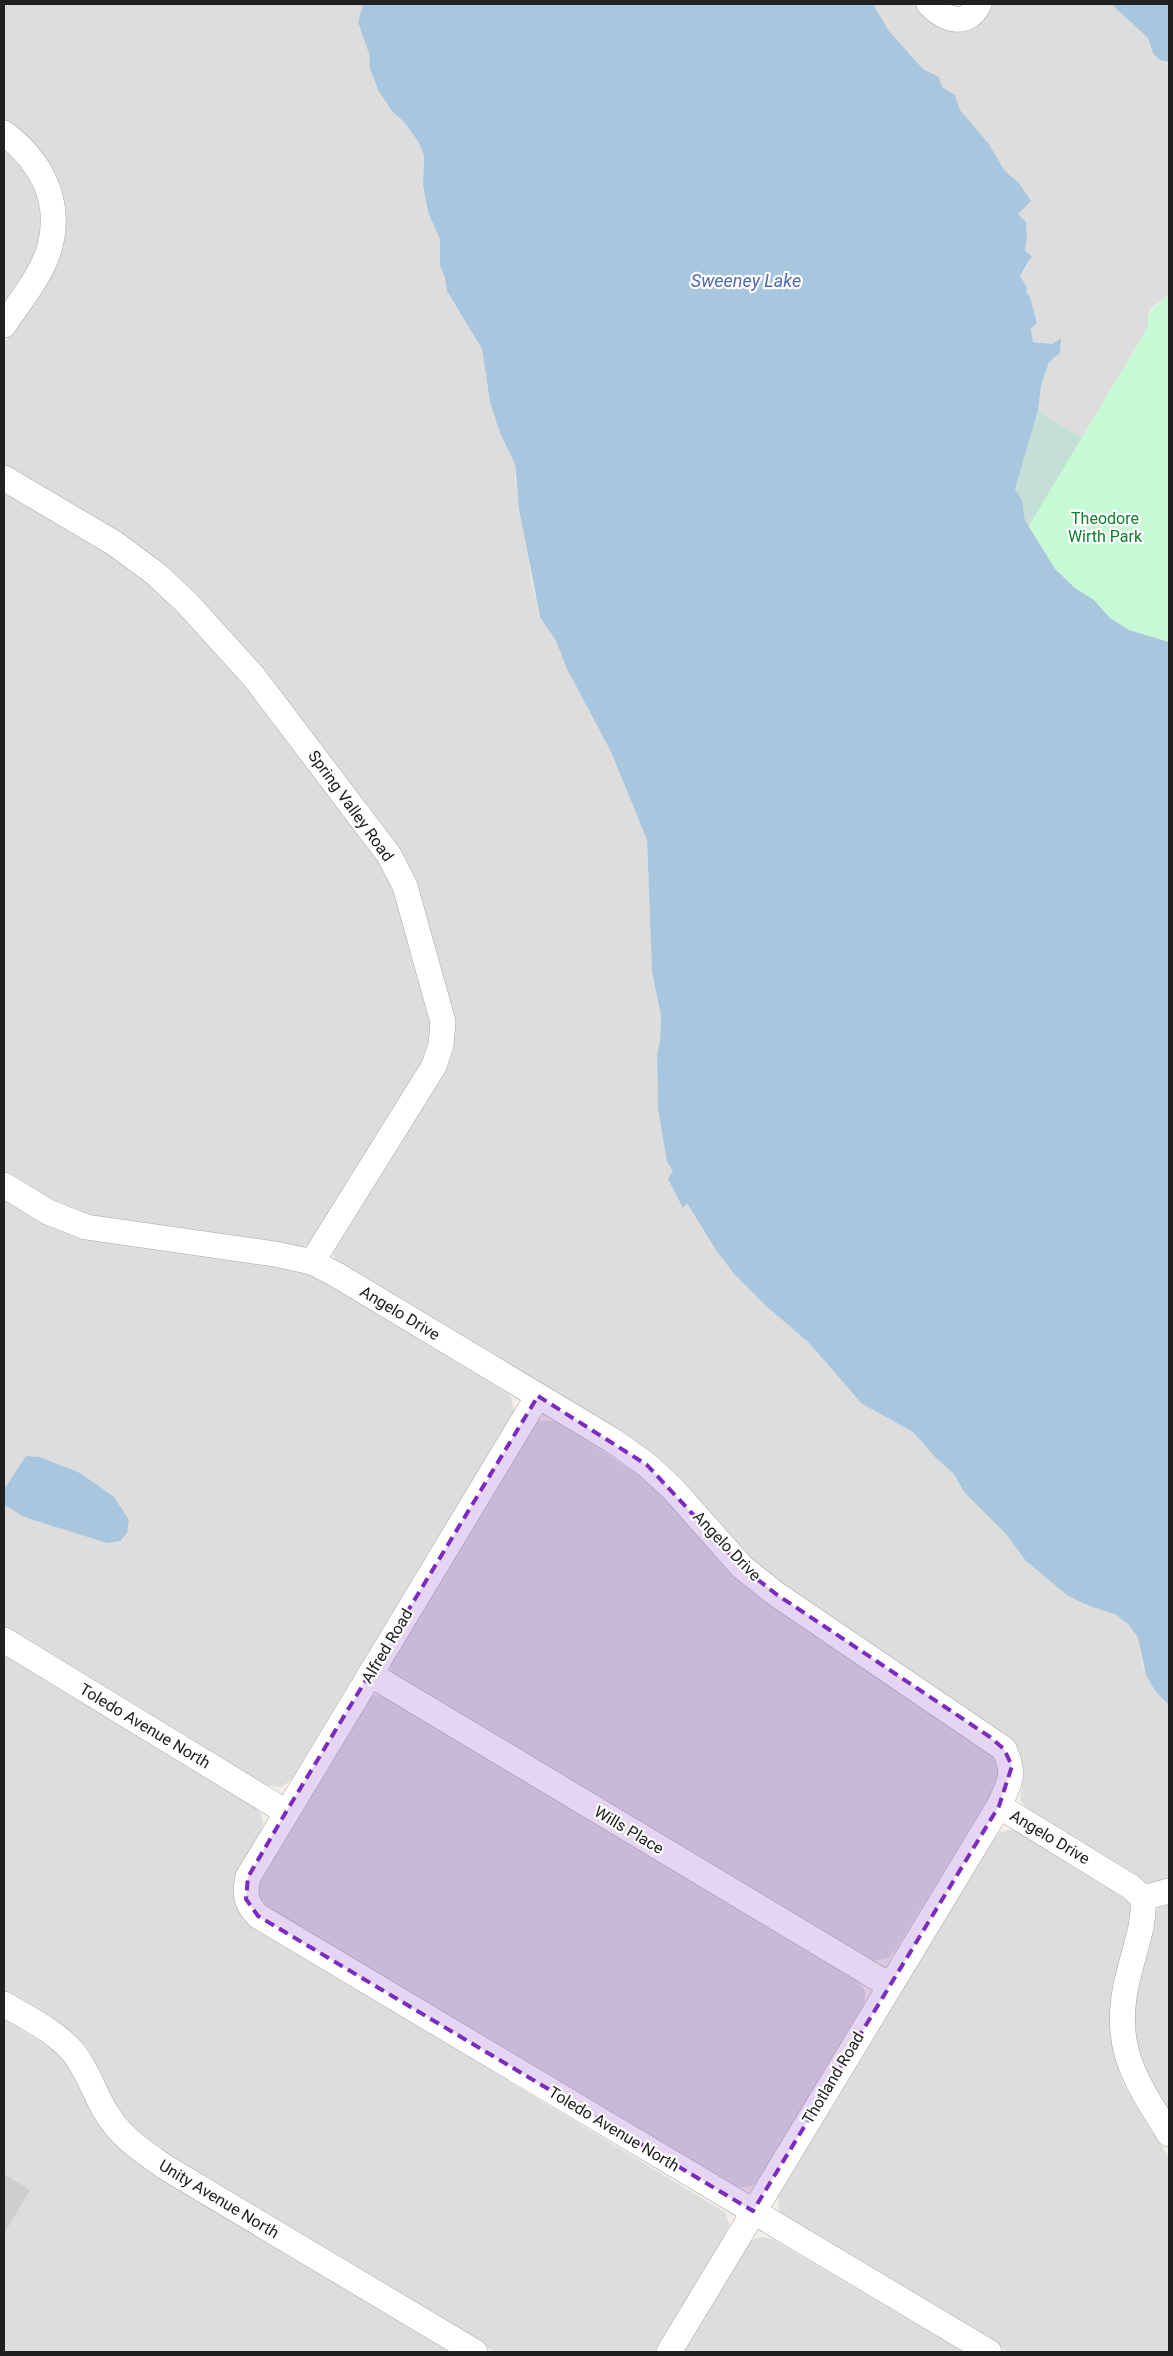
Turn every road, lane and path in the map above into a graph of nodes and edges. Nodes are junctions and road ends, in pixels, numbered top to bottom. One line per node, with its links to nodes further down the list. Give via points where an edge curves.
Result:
1 (929, 4): 2 (street, via 946,18 958,20 969,17)
2 (979, 4)
3 (4, 133): 4 (street, via 26,151 42,173 53,210 50,247 36,277)
4 (4, 325)
5 (4, 478): 7 (street, Spring Valley Road, via 114,543 188,603 254,677 389,855 405,886 443,1022 441,1045 434,1066)
6 (4, 1185): 7 (street, Angelo Drive, via 48,1212 86,1227)
7 (312, 1262): 8 (street, Angelo Drive)
8 (538, 1396): 10 (street, Alfred Road); 11 (street, Angelo Drive, via 648,1465 742,1567 776,1594 1004,1749 1012,1766)
9 (4, 1640): 12 (street, Toledo Avenue North)
10 (370, 1674): 12 (street, Alfred Road); 16 (street, Wills Place)
11 (999, 1806): 14 (street, Angelo Drive, via 1131,1886); 16 (street, Thotland Road)
12 (286, 1812): 15 (street, Alfred Road, via 248,1877)
13 (1169, 1891): 14 (street)
14 (1143, 1898): 18 (street, via 1144,1915 1122,1997 1122,2028 1132,2074)
15 (246, 1899): 19 (street, Toledo Avenue North, via 258,1916)
16 (889, 1986): 19 (street, Thotland Road)
17 (4, 2004): 20 (street, Unity Avenue North, via 57,2037 74,2053 104,2109 129,2142 165,2167)
18 (1169, 2134)
19 (753, 2211): 21 (street, Thotland Road); 22 (street, Toledo Avenue North)
20 (475, 2352)
21 (669, 2352)
22 (989, 2352)

